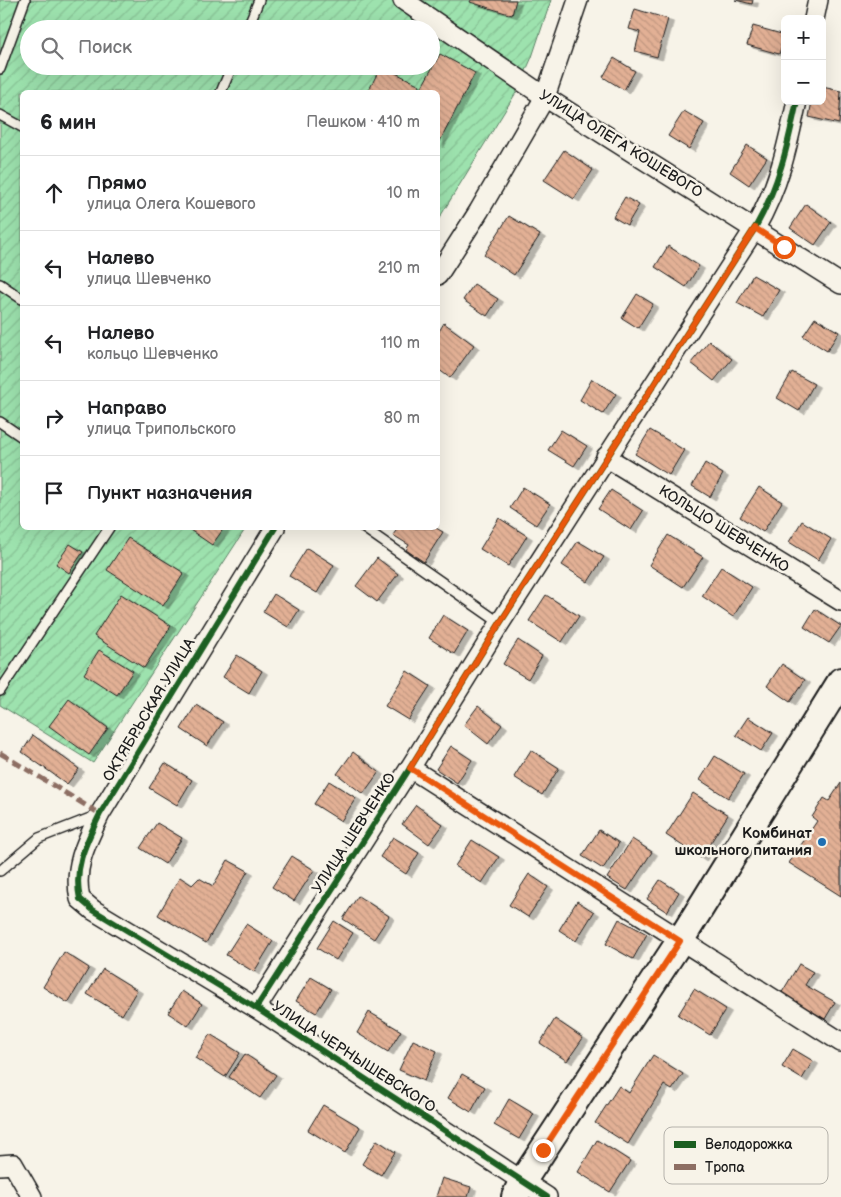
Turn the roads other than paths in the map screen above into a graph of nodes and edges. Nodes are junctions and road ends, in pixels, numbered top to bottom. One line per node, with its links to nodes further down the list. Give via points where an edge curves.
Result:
1 (25, 0): 10 (lane)
2 (259, 0): 7 (lane)
3 (403, 0): 8 (street, УЛИЦА ОЛЕГА КОШЕВОГО)
4 (578, 0): 13 (street)
5 (818, 0): 6 (street)
6 (815, 15)
7 (251, 20)
8 (433, 20)
9 (440, 25): 13 (street, УЛИЦА ОЛЕГА КОШЕВОГО)
10 (0, 69)
11 (228, 75): 12 (lane)
12 (222, 90)
13 (545, 96): 17 (street, УЛИЦА ОЛЕГА КОШЕВОГО); 18 (street)
14 (796, 105): 17 (street, УЛИЦА ШЕВЧЕНКО, via 771,201)
15 (0, 115): 16 (lane)
16 (20, 126)
17 (755, 228): 20 (street, УЛИЦА ОЛЕГА КОШЕВОГО); 24 (street, УЛИЦА ШЕВЧЕНКО)
18 (440, 272)
19 (0, 284): 21 (lane)
20 (841, 284)
21 (20, 298)
22 (0, 422): 23 (lane)
23 (20, 436)
24 (606, 457): 28 (street, КОЛЬЦО ШЕВЧЕНКО); 29 (street, УЛИЦА ШЕВЧЕНКО)
25 (108, 530): 31 (lane)
26 (274, 530): 33 (street, ОКТЯБРЬСКАЯ УЛИЦА)
27 (367, 530): 29 (lane)
28 (841, 601)
29 (500, 623): 32 (street, УЛИЦА ШЕВЧЕНКО)
30 (841, 680): 36 (street)
31 (0, 691)
32 (410, 768): 36 (street); 37 (street, УЛИЦА ШЕВЧЕНКО)
33 (100, 814): 34 (lane, via 39,838); 35 (street, ОКТЯБРЬСКАЯ УЛИЦА, via 82,850 78,867 80,899)
34 (0, 871)
35 (93, 910): 37 (street, УЛИЦА ЧЕРНЫШЕВСКОГО)
36 (680, 941): 38 (street); 40 (street)
37 (256, 1008): 40 (street, УЛИЦА ЧЕРНЫШЕВСКОГО)
38 (841, 1042)
39 (0, 1165): 41 (street, via 13,1164)
40 (519, 1190): 42 (street, УЛИЦА ЧЕРНЫШЕВСКОГО)
41 (32, 1197)
42 (547, 1197)

